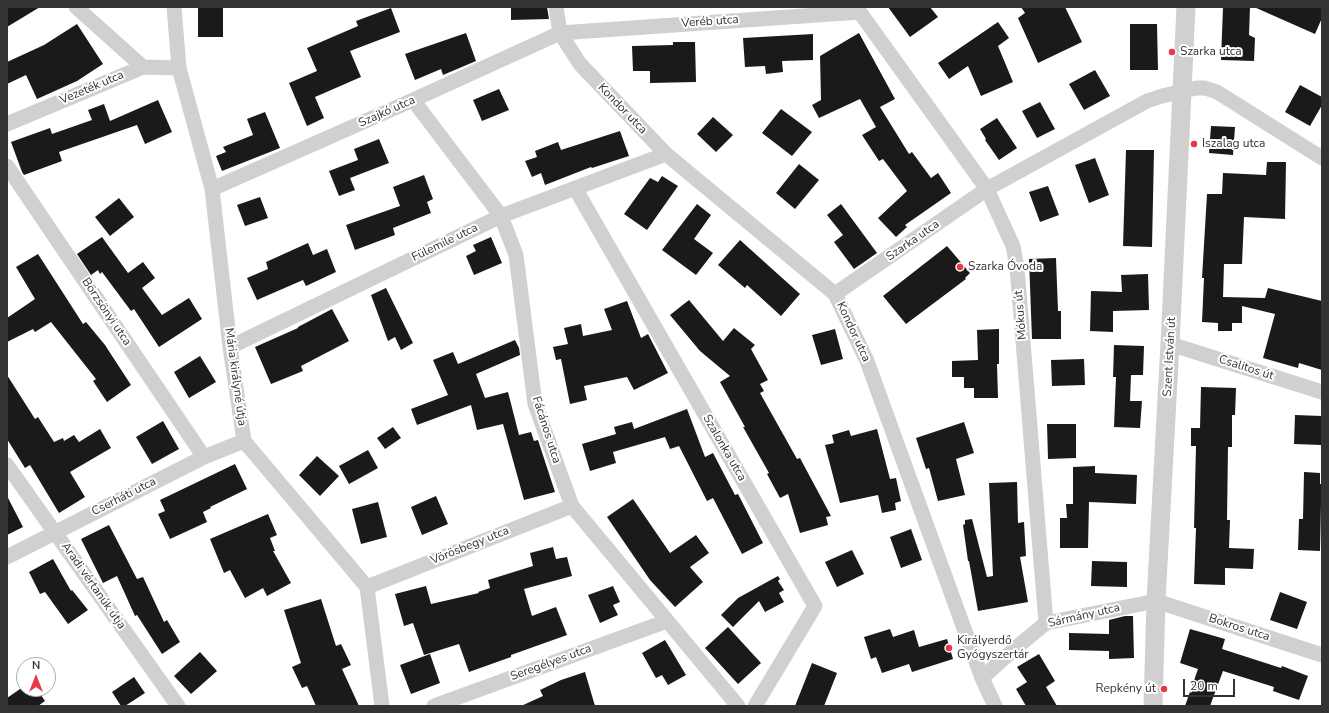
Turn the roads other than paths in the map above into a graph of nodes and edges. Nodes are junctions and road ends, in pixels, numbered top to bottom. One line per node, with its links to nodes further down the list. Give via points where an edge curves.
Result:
1 (76, 7): 7 (street)
2 (174, 7): 8 (street, Mária királyné útja)
3 (556, 7): 6 (street, Kondor utca)
4 (1186, 7): 9 (street, Szent István út)
5 (858, 9): 6 (street, Veréb utca); 17 (street, Mókus út)
6 (560, 33): 10 (street, Szajkó utca); 12 (street, Kondor utca, via 580,64)
7 (143, 67): 8 (street, Vezeték utca); 11 (street, Vezeték utca)
8 (180, 68): 16 (street, Mária királyné útja)
9 (1183, 90): 13 (street, via 1205,88 1217,92); 17 (street, Szarka utca, via 1147,101); 20 (street, Szent István út)
10 (414, 100): 16 (street, Szajkó utca); 18 (street, Fácános utca)
11 (7, 124)
12 (666, 154): 15 (street, Fülemile utca); 19 (street, Kondor utca)
13 (1322, 158)
14 (7, 166): 24 (street, Börzsönyi utca)
15 (575, 188): 18 (street, Fülemile utca); 39 (street, Szalonka utca, via 815,606)
16 (212, 189): 21 (street, Mária királyné útja)
17 (987, 189): 19 (street, Szarka utca); 32 (street, Mókus út, via 1013,246 1017,268)
18 (501, 216): 21 (street, Fülemile utca); 26 (street, Fácános utca, via 516,255 535,404)
19 (835, 294): 34 (street, Kondor utca, via 867,361)
20 (1170, 344): 22 (street, Csalitos út); 30 (street, Szent István út)
21 (230, 347): 23 (street, Mária királyné útja)
22 (1322, 392)
23 (244, 441): 24 (street, Cserháti utca); 29 (street, Mária királyné útja)
24 (204, 457): 27 (street, Cserháti utca)
25 (7, 465): 27 (street, Aradi vértanúk útja)
26 (572, 506): 29 (street, Vörösbegy utca); 31 (street, Fácános utca)
27 (55, 533): 28 (street, Cserháti utca); 35 (street, Aradi vértanúk útja)
28 (7, 557)
29 (367, 587): 36 (street)
30 (1156, 601): 32 (street, Sármány utca); 33 (street, Bokros utca); 41 (street, Szent István út)
31 (667, 621): 37 (street, Seregélyes utca); 38 (street, Fácános utca)
32 (1046, 622): 34 (street, Sármány utca)
33 (1322, 655)
34 (982, 678): 40 (street, Kondor utca)
35 (178, 706)
36 (382, 706)
37 (434, 706)
38 (738, 706)
39 (755, 706)
40 (995, 706)
41 (1153, 706)

